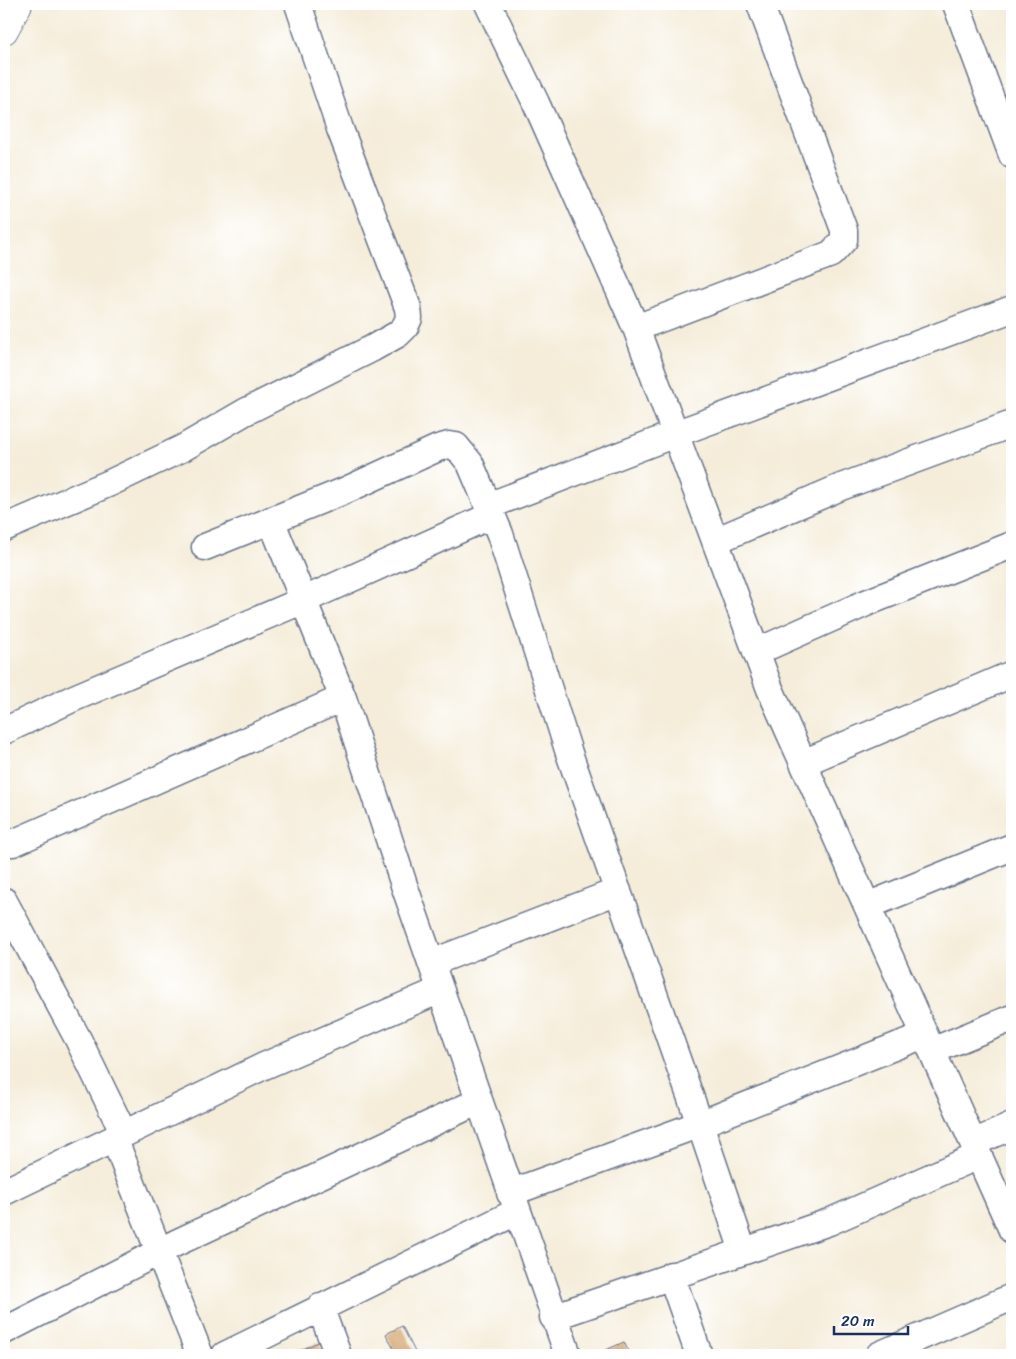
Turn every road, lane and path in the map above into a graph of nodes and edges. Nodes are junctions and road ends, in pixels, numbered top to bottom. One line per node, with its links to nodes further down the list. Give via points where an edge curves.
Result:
1 (18, 4): 6 (street)
2 (298, 4): 14 (street, via 340,129 408,308 409,318 405,327 374,348 244,412 183,448)
3 (488, 4): 9 (street, via 536,103)
4 (760, 4): 9 (street, via 844,230 844,240 831,254)
5 (956, 4): 7 (street)
6 (4, 30)
7 (1012, 155)
8 (1012, 309): 11 (street)
9 (636, 328): 11 (street)
10 (1012, 424): 15 (street, via 841,487)
11 (675, 434): 12 (street); 15 (street)
12 (490, 511): 13 (street, via 470,463 456,446 449,445 344,492); 18 (street); 26 (street)
13 (271, 520): 17 (street); 18 (street)
14 (4, 528)
15 (715, 541): 19 (street)
16 (1012, 545): 19 (street, via 866,603)
17 (205, 547)
18 (304, 600): 21 (street); 22 (street)
19 (756, 652): 23 (street)
20 (1012, 674): 23 (street)
21 (343, 698): 24 (street, via 13,842); 29 (street)
22 (4, 731)
23 (802, 763): 28 (street)
24 (4, 841)
25 (1012, 847): 28 (street)
26 (618, 891): 29 (street); 34 (street)
27 (4, 900): 36 (street, via 78,1038)
28 (867, 906): 32 (street)
29 (431, 964): 30 (street)
30 (440, 990): 33 (street); 36 (street, via 264,1066)
31 (1012, 1018): 32 (street)
32 (928, 1043): 34 (street); 37 (street)
33 (478, 1101): 39 (street); 41 (street)
34 (700, 1124): 39 (street); 42 (street)
35 (1012, 1126): 37 (street)
36 (119, 1136): 38 (street); 41 (street)
37 (976, 1149): 40 (street); 42 (street, via 829,1222)
38 (4, 1192)
39 (513, 1203): 45 (street); 46 (street)
40 (1012, 1230)
41 (160, 1251): 47 (street); 48 (street)
42 (743, 1251): 43 (street)
43 (672, 1275): 46 (street); 52 (street)
44 (1012, 1297): 53 (street)
45 (320, 1307): 49 (street); 50 (street)
46 (553, 1317): 51 (street)
47 (4, 1331)
48 (200, 1355)
49 (225, 1355)
50 (338, 1355)
51 (568, 1355)
52 (699, 1355)
53 (879, 1355)

